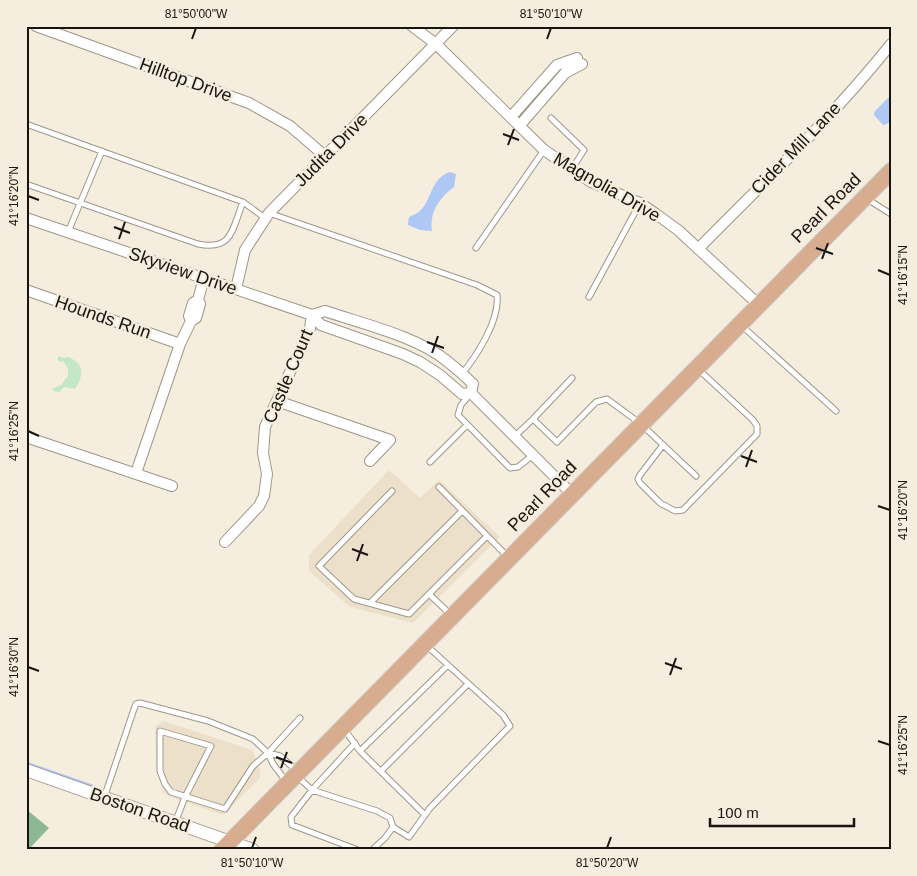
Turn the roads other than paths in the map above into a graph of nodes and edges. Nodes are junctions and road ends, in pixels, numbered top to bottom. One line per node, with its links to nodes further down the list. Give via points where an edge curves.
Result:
1 (36, 26): 12 (street, Hilltop Drive, via 249,103 290,126)
2 (412, 26): 4 (street, Magnolia Drive)
3 (453, 26): 4 (street, Judita Drive)
4 (436, 44): 6 (street, Magnolia Drive); 12 (street, Judita Drive)
5 (891, 44): 25 (street, Cider Mill Lane, via 798,148)
6 (510, 117): 9 (street, Magnolia Drive); 9 (street, via 557,65 579,61)
7 (551, 118): 13 (lane, via 584,150)
8 (26, 124): 11 (lane)
9 (520, 125): 10 (street, Magnolia Drive)
10 (544, 150): 13 (street, Magnolia Drive); 24 (lane)
11 (102, 151): 17 (lane); 18 (lane)
12 (325, 156): 21 (street, Judita Drive)
13 (572, 169): 19 (street, Magnolia Drive, via 591,182)
14 (891, 171): 16 (main road, Pearl Road)
15 (26, 184): 17 (lane)
16 (864, 198): 20 (lane); 30 (main road, Pearl Road)
17 (80, 202): 18 (lane, via 210,247 220,246 229,237); 23 (lane)
18 (243, 202): 21 (lane)
19 (640, 203): 25 (street, Magnolia Drive); 29 (lane)
20 (891, 214)
21 (267, 216): 27 (street, Judita Drive, via 245,250); 35 (lane, via 476,285 497,295 498,303 482,346)
22 (26, 218): 23 (street, Skyview Drive)
23 (68, 232): 26 (street, Skyview Drive)
24 (476, 248)
25 (698, 249): 30 (street, Magnolia Drive)
26 (204, 278): 27 (street, Skyview Drive); 33 (street, via 196,318 191,321)
27 (236, 289): 31 (street, Skyview Drive)
28 (26, 290): 33 (street, Hounds Run)
29 (589, 297)
30 (759, 304): 32 (main road, Pearl Road)
31 (312, 315): 35 (street, Skyview Drive, via 325,312 410,340 447,360); 37 (street, Skyview Drive, via 321,325 403,354 440,375 462,394); 38 (street, Castle Court, via 310,328)
32 (740, 324): 34 (main road, Pearl Road); 39 (lane)
33 (180, 344): 49 (street)
34 (697, 367): 41 (main road, Pearl Road); 45 (lane, via 753,420 757,434 683,510 675,512 660,503 638,479)
35 (462, 374): 37 (street, Skyview Drive, via 473,384)
36 (572, 378): 40 (lane)
37 (471, 393): 42 (lane, via 458,415); 44 (street, Skyview Drive)
38 (277, 401): 47 (street, via 390,440); 57 (street, Castle Court, via 263,438 267,474 264,496 259,506)
39 (836, 411)
40 (533, 419): 41 (lane, via 557,442 596,402 608,399); 44 (lane)
41 (641, 424): 45 (lane); 54 (main road, Pearl Road)
42 (467, 425): 46 (lane, via 510,468 518,467); 48 (lane)
43 (26, 437): 49 (street)
44 (514, 437): 46 (street, Skyview Drive)
45 (663, 446): 50 (lane)
46 (533, 455): 54 (street, Skyview Drive)
47 (370, 461)
48 (430, 462)
49 (136, 473): 51 (street)
50 (696, 476)
51 (172, 486)
52 (439, 487): 55 (lane)
53 (392, 491): 60 (lane, via 319,566 354,599)
54 (572, 494): 58 (main road, Pearl Road)
55 (462, 510): 56 (lane); 60 (lane)
56 (487, 536): 58 (lane); 59 (lane)
57 (225, 542)
58 (509, 558): 61 (main road, Pearl Road)
59 (429, 594): 60 (lane, via 409,614); 61 (lane)
60 (370, 603)
61 (452, 616): 62 (main road, Pearl Road)
62 (425, 644): 63 (lane); 66 (main road, Pearl Road)
63 (448, 665): 64 (lane); 68 (lane)
64 (468, 684): 71 (lane); 76 (lane, via 503,715 510,726)
65 (300, 718): 69 (lane)
66 (343, 728): 67 (lane); 72 (main road, Pearl Road)
67 (355, 743): 68 (lane); 73 (lane)
68 (360, 751): 71 (lane)
69 (268, 753): 72 (lane, via 273,764); 72 (lane, via 280,756); 74 (lane, via 253,766 225,809); 75 (lane, via 260,743 242,734 188,715 136,704)
70 (26, 770): 75 (street, Boston Road)
71 (381, 771): 76 (lane)
72 (294, 776): 73 (lane); 79 (main road, Pearl Road)
73 (312, 790): 78 (lane, via 377,811 390,818); 81 (lane, via 292,817 292,825)
74 (185, 797): 74 (lane, via 211,746 160,732 160,771 171,792); 77 (lane)
75 (104, 798): 77 (street, Boston Road)
76 (425, 814): 78 (lane, via 409,837)
77 (175, 823): 79 (street, Boston Road)
78 (393, 826): 82 (lane)
79 (226, 846): 80 (street, Boston Road)
80 (253, 850)
81 (358, 850)
82 (372, 850)

